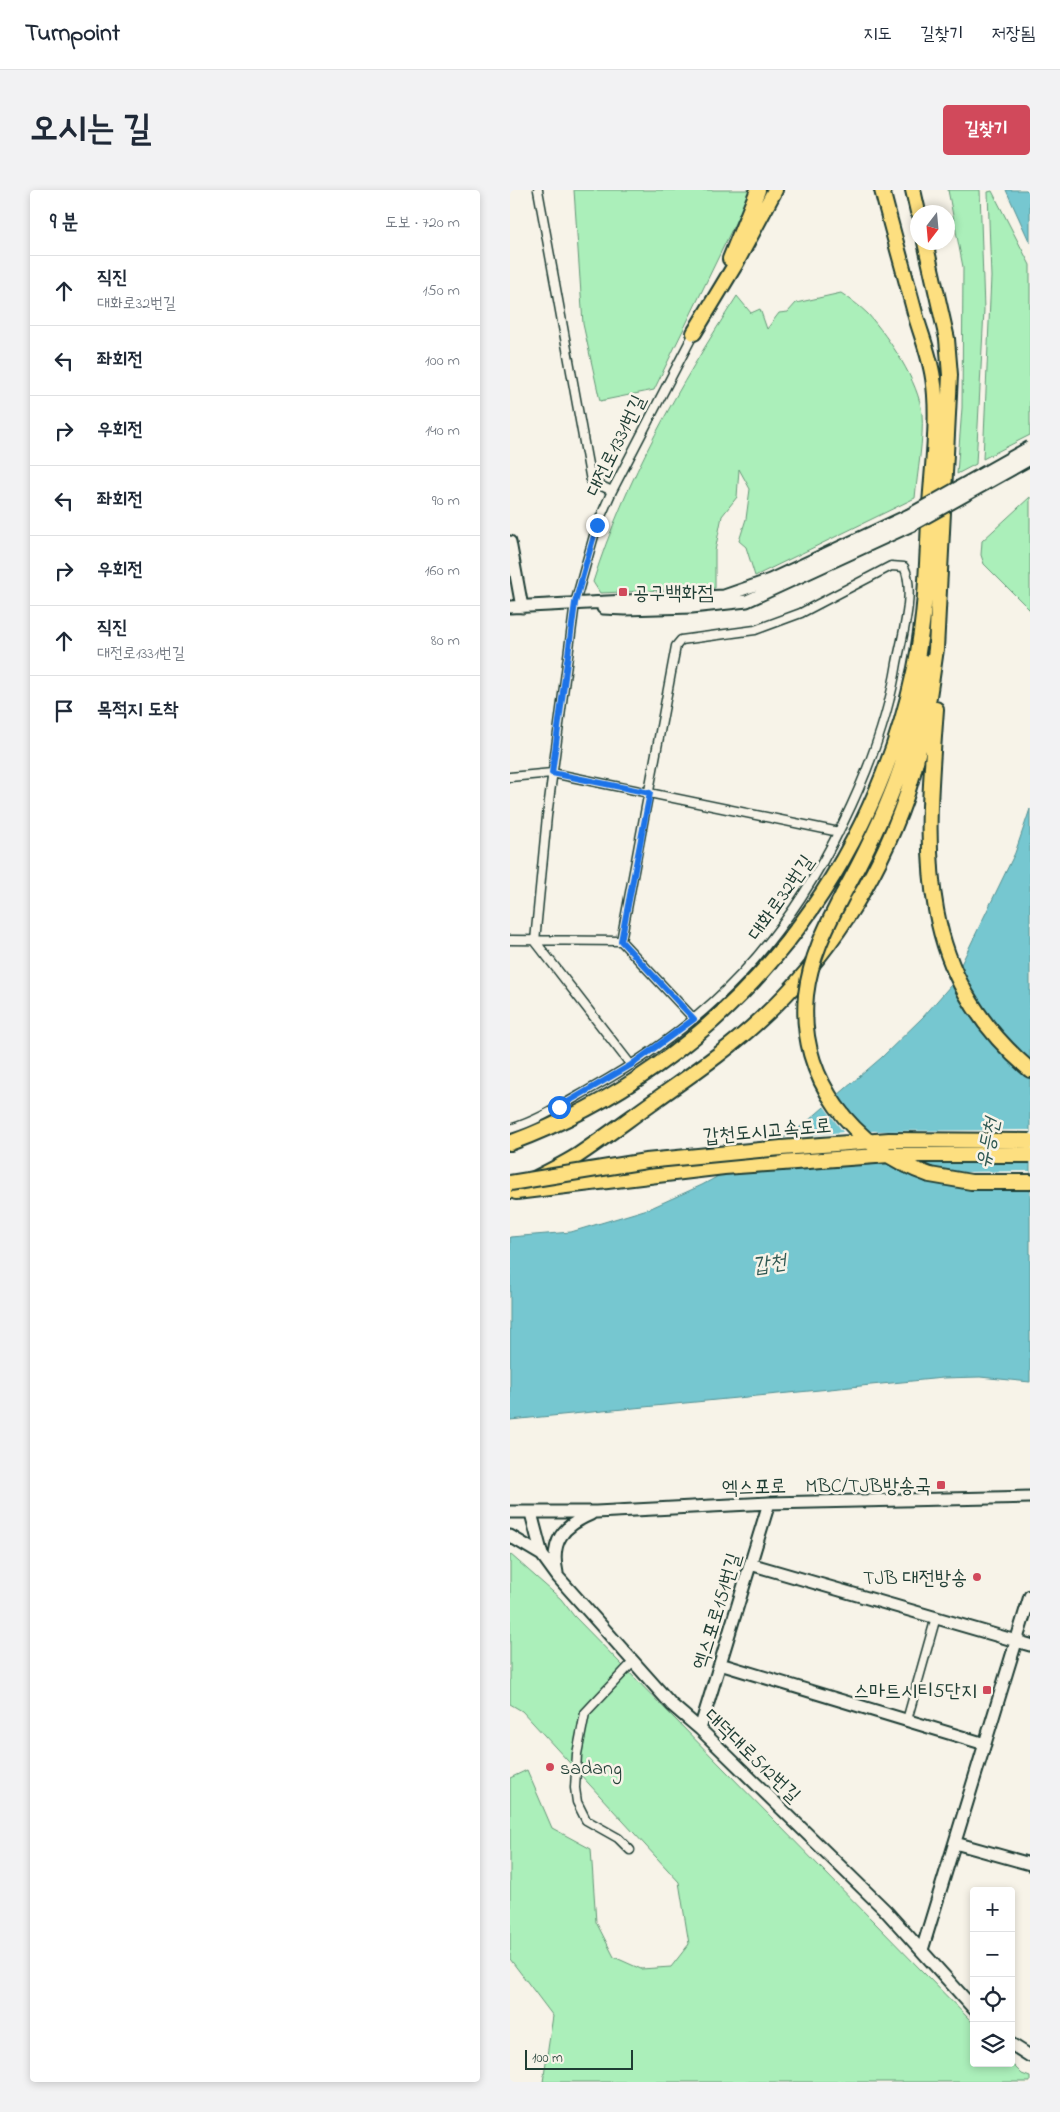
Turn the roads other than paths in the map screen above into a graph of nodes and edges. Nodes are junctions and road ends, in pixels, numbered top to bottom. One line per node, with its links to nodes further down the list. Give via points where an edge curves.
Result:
1 (538, 190): 13 (street, via 591,481)
2 (758, 190): 10 (highway, via 729,263)
3 (775, 190): 9 (highway)
4 (782, 190): 9 (highway)
5 (882, 190): 16 (highway, via 934,378)
6 (914, 190): 7 (highway)
7 (917, 205)
8 (927, 250): 20 (highway, via 947,339 950,375)
9 (735, 265): 10 (highway)
10 (694, 333): 13 (street, 대전로1331번길)
11 (1030, 447): 14 (street, bridge)
12 (1030, 459): 14 (street, bridge)
13 (612, 491): 17 (street, 대전로1331번길, via 597,525)
14 (911, 520): 17 (street, via 740,592 695,598)
15 (510, 542): 19 (street)
16 (926, 582): 33 (highway, via 912,680 877,792 847,854 796,931 733,1002 658,1065 564,1121); 35 (highway, bridge, via 929,607 927,644 912,732 887,808 819,942 806,995 805,1016 814,1064 825,1090 860,1136 909,1168 945,1178 971,1182)
17 (575, 603): 19 (street); 21 (street, 대전로1331번길)
18 (510, 607): 19 (street)
19 (522, 607)
20 (936, 649): 30 (highway, via 938,669 929,834 931,883 937,919 948,957 961,984 987,1026); 37 (highway, via 926,720 906,796 867,885 828,944 790,991 731,1045 575,1156)
21 (552, 773): 22 (street); 23 (street); 26 (street, 대전로1331번길)
22 (510, 777)
23 (650, 793): 24 (street); 24 (street, 대화로32번길, via 676,646 681,640 755,630 800,613 891,566 904,567 909,576 908,594 894,684 863,783); 27 (street)
24 (839, 832): 28 (street, 대화로32번길, via 804,896 775,937 735,982)
25 (510, 940): 26 (street)
26 (534, 941): 27 (street); 29 (street)
27 (621, 941): 28 (street)
28 (694, 1019): 29 (street, 대화로32번길)
29 (631, 1065): 31 (street, 대화로32번길, via 559,1107)
30 (1030, 1070)
31 (510, 1129)
32 (1030, 1141): 36 (highway, 갑천도시고속도로, bridge, via 889,1140 781,1148 646,1160)
33 (510, 1143)
34 (1030, 1155): 37 (highway, 갑천도시고속도로, bridge, via 889,1155 724,1167)
35 (1030, 1182)
36 (510, 1183)
37 (510, 1192)
38 (1030, 1497): 39 (street, 엑스포로)
39 (769, 1503): 41 (street, 엑스포로); 45 (street, 엑스포로151번길)
40 (510, 1512): 42 (street, 엑스포로)
41 (596, 1512): 42 (street, 엑스포로); 46 (street, via 577,1520 557,1540 554,1553)
42 (530, 1513): 44 (street, 대덕대로512번길)
43 (510, 1536): 44 (street)
44 (542, 1555): 46 (street, 대덕대로512번길)
45 (750, 1564): 48 (street); 52 (street, 엑스포로151번길)
46 (558, 1577): 51 (street, 대덕대로512번길)
47 (1030, 1596): 49 (street)
48 (936, 1617): 49 (street); 53 (street)
49 (1017, 1642): 50 (street); 55 (street)
50 (1030, 1645)
51 (634, 1661): 54 (street, 대덕대로512번길, via 672,1705); 57 (street, via 585,1713 577,1754 575,1788 586,1820 618,1838)
52 (720, 1664): 53 (street); 54 (street, 엑스포로151번길)
53 (906, 1720): 55 (street)
54 (700, 1729): 59 (street, 대덕대로512번길)
55 (985, 1744): 56 (street)
56 (955, 1842): 58 (street); 59 (street)
57 (630, 1850)
58 (1030, 1864)
59 (922, 1950): 60 (street, 대덕대로512번길)
60 (970, 2004)
61 (1015, 2047): 62 (street)
62 (1030, 2056)

